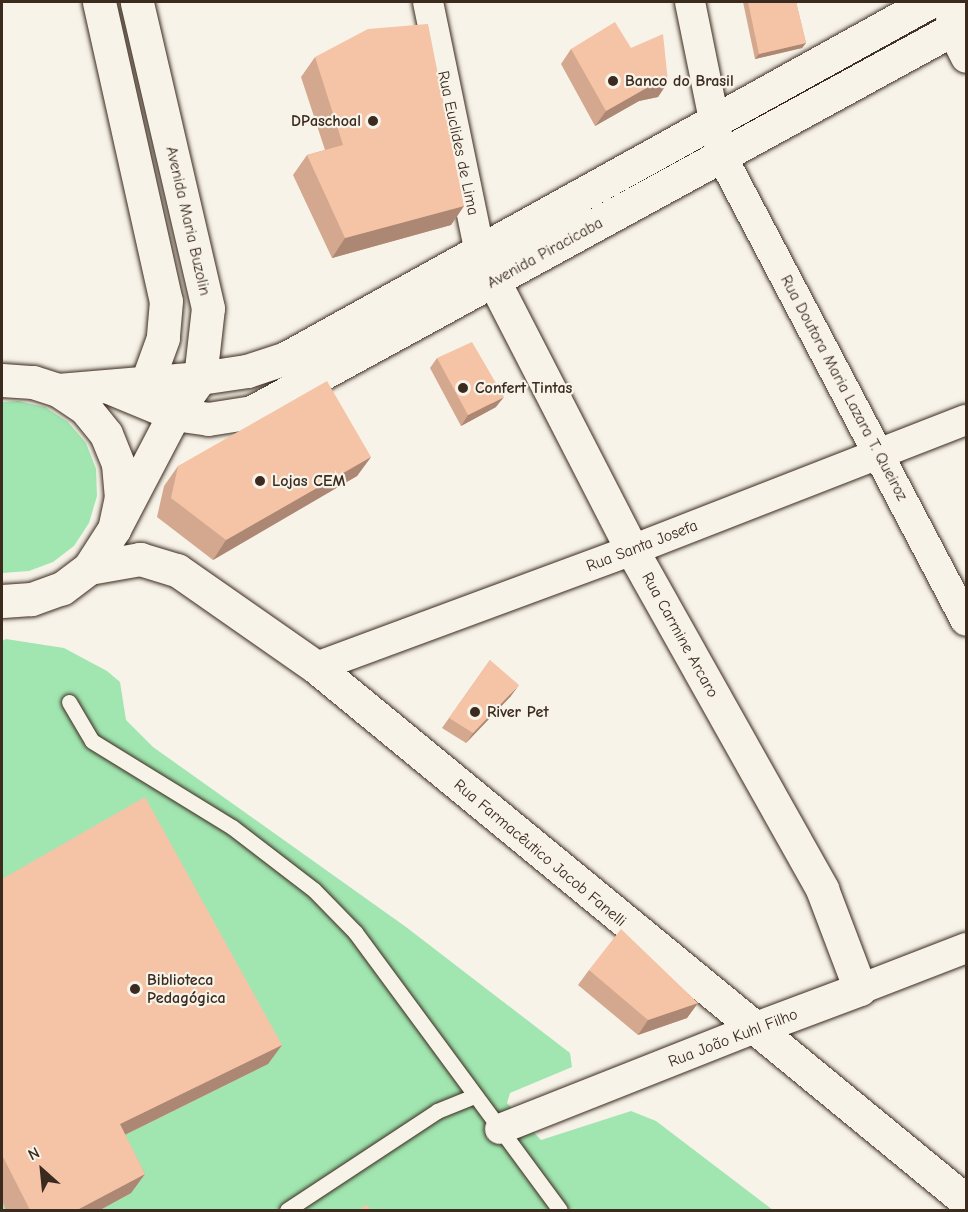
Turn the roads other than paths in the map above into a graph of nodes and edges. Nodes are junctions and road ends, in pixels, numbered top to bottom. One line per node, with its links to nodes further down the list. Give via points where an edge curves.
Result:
1 (99, 2): 13 (main road, via 166,301 163,338)
2 (137, 2): 11 (main road, Avenida Maria Buzolin, via 208,308)
3 (428, 2): 9 (street, Rua Euclides de Lima)
4 (690, 2): 7 (street, Rua Doutora Maria Lazara T. Queiroz)
5 (929, 2): 7 (main road, Avenida Piracicaba)
6 (959, 28): 8 (main road, Avenida Piracicaba)
7 (715, 118): 8 (street, Rua Doutora Maria Lazara T. Queiroz); 9 (main road, Avenida Piracicaba)
8 (721, 155): 10 (main road, Avenida Piracicaba); 18 (street, Rua Doutora Maria Lazara T. Queiroz)
9 (480, 252): 10 (main road, Rua Euclides de Lima); 11 (main road, Avenida Piracicaba, via 286,358 247,371)
10 (491, 283): 16 (main road, Avenida Piracicaba, via 252,412 208,419); 20 (main road, Rua Carmine Arcaro)
11 (200, 378): 13 (main road, Avenida Piracicaba); 16 (main road, Avenida Maria Buzolin)
12 (4, 379): 15 (main road, via 33,381)
13 (147, 381): 14 (main road, Avenida Piracicaba)
14 (110, 388): 15 (main road, Avenida Piracicaba); 16 (main road, Avenida Piracicaba)
15 (58, 390): 19 (main road, via 85,408 99,425 118,464 121,497)
16 (174, 414): 19 (main road, Avenida Maria Buzolin)
17 (966, 420): 18 (street, Rua Santa Josefa)
18 (879, 455): 20 (street, Rua Santa Josefa); 23 (street, Rua Doutora Maria Lazara T. Queiroz)
19 (114, 529): 21 (main road, Avenida Maria Buzolin)
20 (632, 550): 24 (street, Rua Santa Josefa); 27 (main road, Rua Carmine Arcaro, via 822,889)
21 (89, 568): 22 (main road, via 62,588 31,599); 24 (main road, Rua Farmacêutico Jacob Fanelli, via 140,559 177,570)
22 (2, 601)
23 (966, 621)
24 (316, 667): 28 (main road, Rua Farmacêutico Jacob Fanelli)
25 (69, 702): 29 (lane, via 92,741 232,827 314,891 355,932)
26 (966, 948): 27 (street, Rua João Kuhl Filho)
27 (860, 989): 28 (main road, Rua João Kuhl Filho)
28 (753, 1029): 30 (street, Rua João Kuhl Filho); 31 (main road, Rua Farmacêutico Jacob Fanelli)
29 (474, 1096): 30 (lane); 32 (lane, via 437,1111)
30 (500, 1129): 33 (lane)
31 (966, 1201)
32 (287, 1210)
33 (560, 1210)

